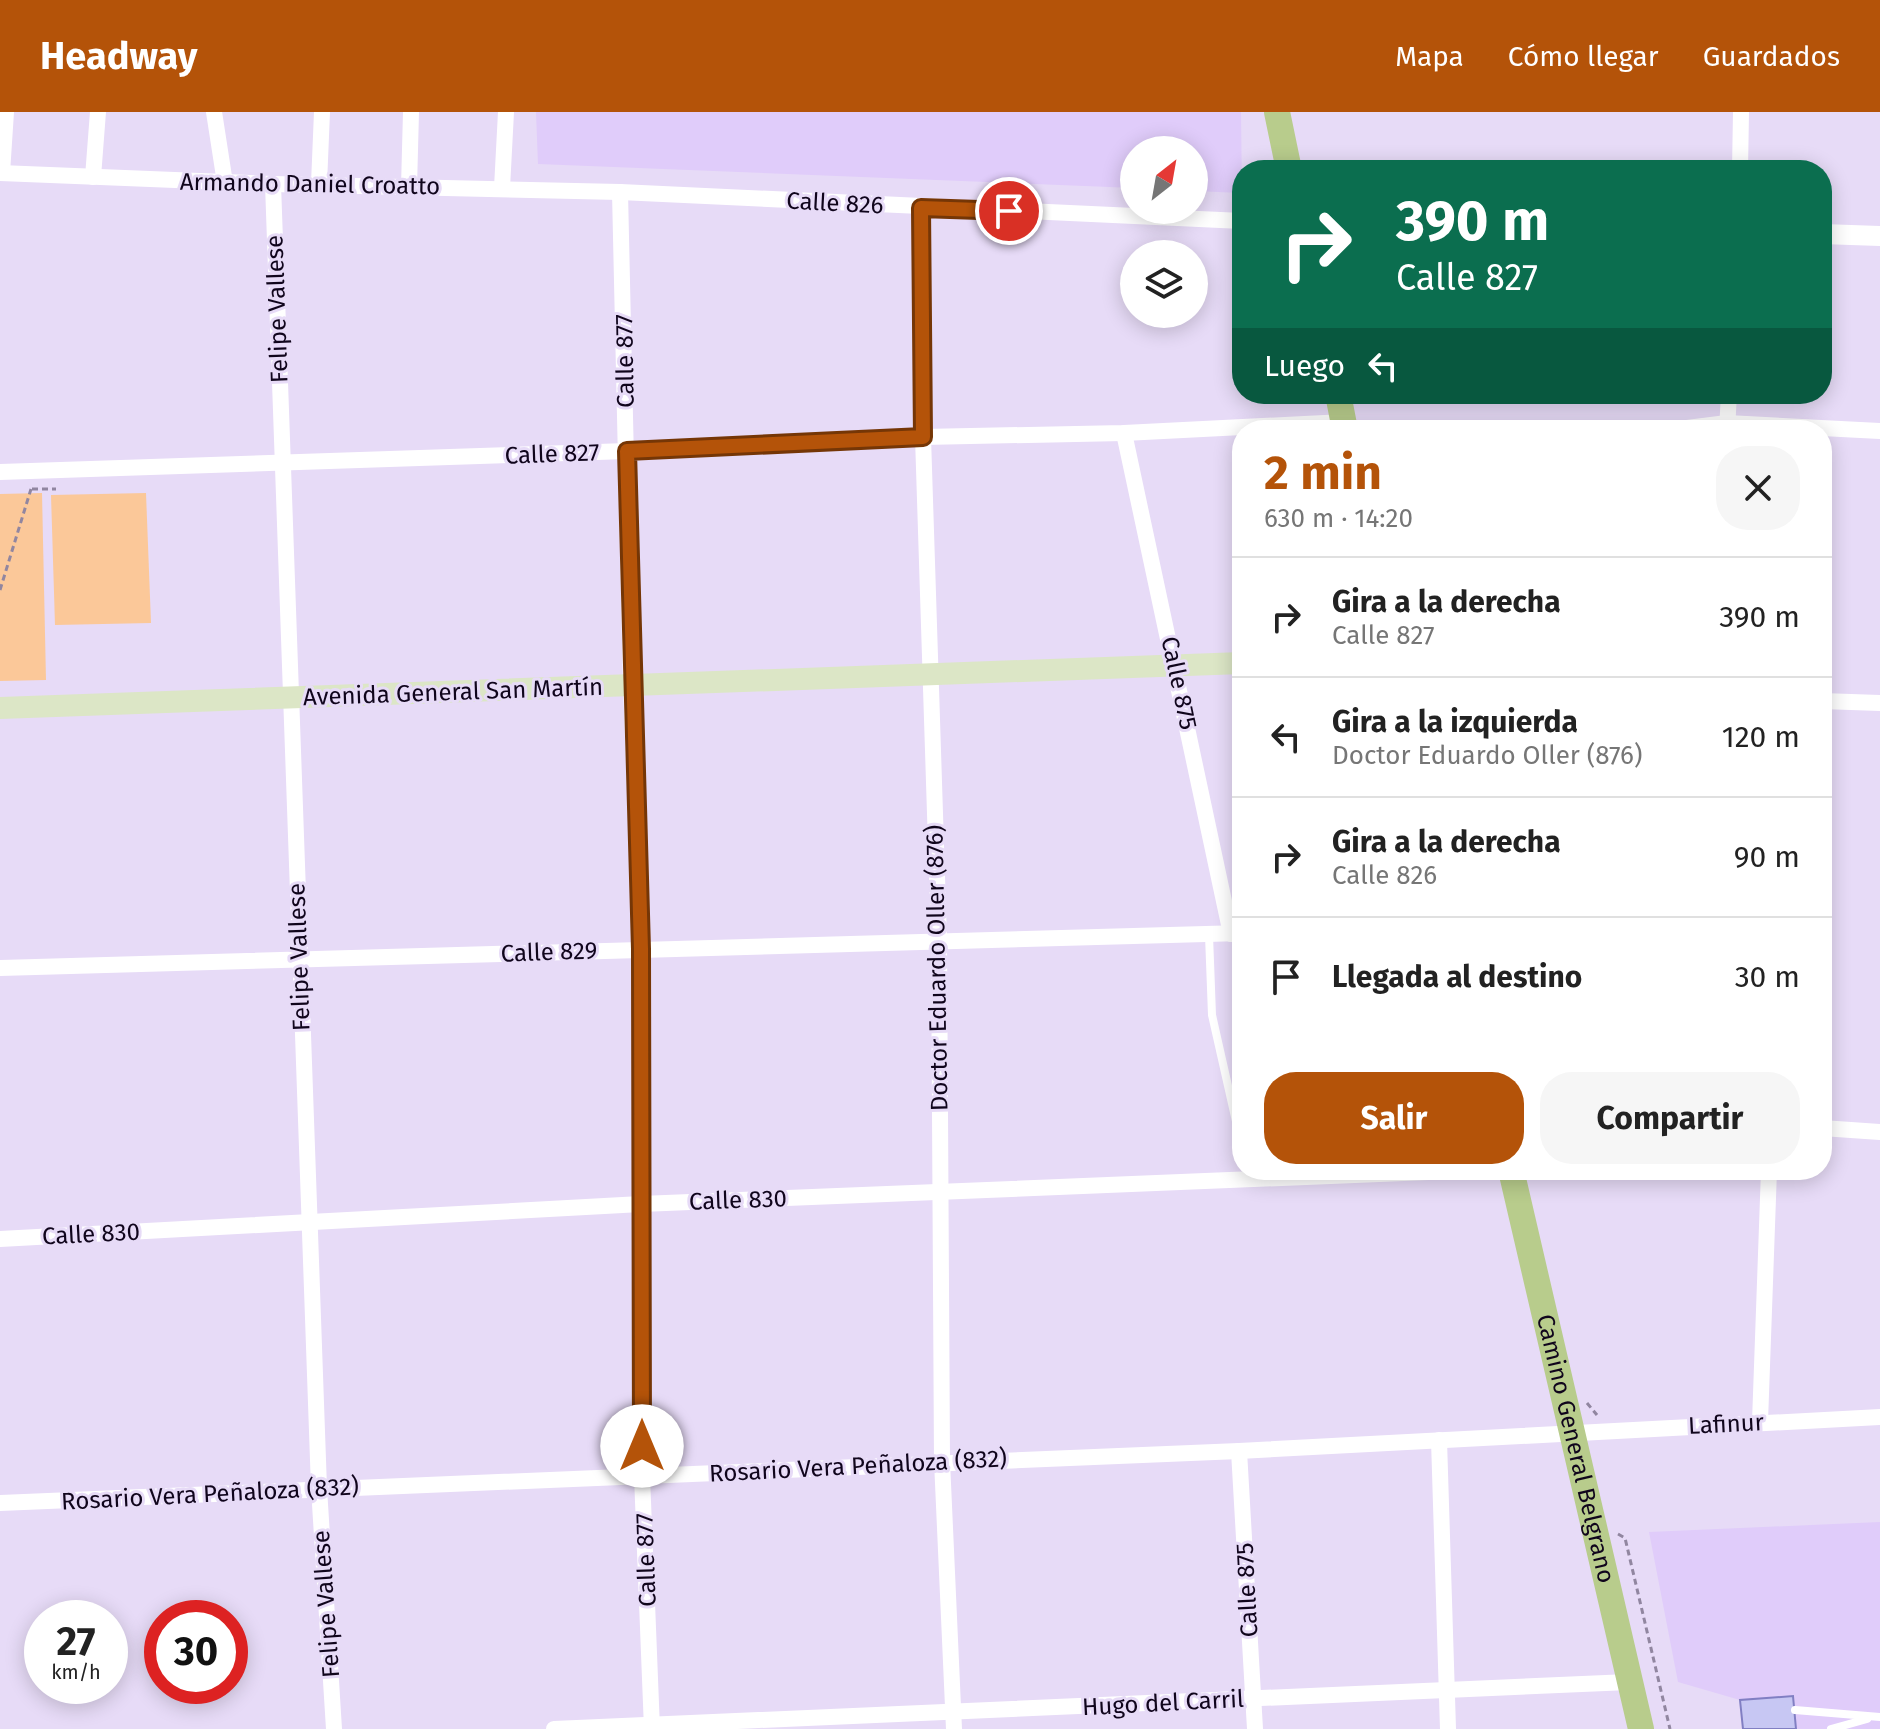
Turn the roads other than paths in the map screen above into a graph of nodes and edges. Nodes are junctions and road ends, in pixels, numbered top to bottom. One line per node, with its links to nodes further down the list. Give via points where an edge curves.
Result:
1 (6, 112): 11 (street)
2 (98, 112): 12 (street)
3 (214, 112): 13 (street)
4 (322, 112): 15 (street)
5 (411, 112): 16 (street)
6 (506, 112): 17 (street)
7 (1277, 112): 9 (main road)
8 (1741, 112): 10 (street)
9 (1287, 160)
10 (1740, 160)
11 (1, 173): 12 (street, Armando Daniel Croatto)
12 (93, 177): 13 (street, Armando Daniel Croatto)
13 (225, 183): 14 (street, Armando Daniel Croatto)
14 (273, 184): 15 (street, Armando Daniel Croatto); 29 (street, Felipe Vallese)
15 (319, 184): 16 (street, Armando Daniel Croatto)
16 (409, 187): 17 (street, Armando Daniel Croatto)
17 (502, 188): 18 (street, Armando Daniel Croatto)
18 (620, 192): 19 (street, Calle 826); 28 (street, Calle 877)
19 (921, 208): 20 (street, Calle 826); 27 (street, Doctor Eduardo Oller (876))
20 (1232, 221)
21 (1832, 234): 22 (street)
22 (1880, 236)
23 (1832, 429): 25 (street)
24 (1232, 430): 26 (street, Calle 827)
25 (1880, 431)
26 (1124, 433): 27 (street, Calle 827); 32 (street, Calle 875)
27 (923, 437): 28 (street, Calle 827); 33 (street, Doctor Eduardo Oller (876))
28 (627, 451): 29 (street, Calle 827); 34 (street, Calle 877)
29 (282, 462): 30 (street, Calle 827); 35 (street, Felipe Vallese)
30 (0, 472)
31 (1232, 663): 32 (main road, Avenida General San Martín)
32 (1176, 665): 33 (main road, Avenida General San Martín); 39 (street, Calle 875)
33 (929, 675): 34 (main road, Avenida General San Martín); 42 (street, Doctor Eduardo Oller (876))
34 (631, 685): 35 (main road, Avenida General San Martín); 43 (street, Calle 877)
35 (289, 699): 38 (main road, Avenida General San Martín); 44 (street, Felipe Vallese)
36 (1832, 701): 37 (street)
37 (1880, 703)
38 (0, 708)
39 (1232, 916)
40 (1209, 934): 41 (street, Calle 829); 42 (street, Calle 829); 46 (lane, via 1212,1015)
41 (1232, 934)
42 (939, 939): 43 (street, Calle 829); 52 (street, Doctor Eduardo Oller (876))
43 (641, 949): 44 (street, Calle 829); 53 (street, Calle 877)
44 (299, 959): 45 (street, Calle 829); 54 (street, Felipe Vallese)
45 (0, 968)
46 (1232, 1104)
47 (1832, 1129): 48 (street)
48 (1880, 1132)
49 (1233, 1180): 52 (street, Calle 830)
50 (1513, 1180): 58 (main road, Camino General Belgrano)
51 (1769, 1180): 57 (street)
52 (940, 1192): 53 (street, Calle 830); 61 (street, Doctor Eduardo Oller (876))
53 (641, 1204): 54 (street, Calle 830); 62 (street, Calle 877)
54 (308, 1222): 55 (street, Calle 830); 63 (street, Felipe Vallese)
55 (0, 1239)
56 (1880, 1417): 57 (street, Lafinur)
57 (1760, 1422): 58 (street, Lafinur)
58 (1572, 1433): 59 (street, Rosario Vera Peñaloza (832)); 65 (main road, Camino General Belgrano)
59 (1439, 1440): 60 (street, Rosario Vera Peñaloza (832)); 66 (street)
60 (1239, 1451): 61 (street, Rosario Vera Peñaloza (832)); 67 (street, Calle 875)
61 (942, 1461): 62 (street, Rosario Vera Peñaloza (832)); 70 (street, Doctor Eduardo Oller (876))
62 (642, 1476): 63 (street, Rosario Vera Peñaloza (832)); 71 (street, Calle 877)
63 (319, 1488): 64 (street, Rosario Vera Peñaloza (832)); 72 (street, Felipe Vallese)
64 (0, 1503)
65 (1629, 1682): 66 (street, Hugo del Carril); 76 (main road, Camino General Belgrano)
66 (1446, 1689): 67 (street, Hugo del Carril); 75 (street)
67 (1253, 1698): 70 (street, Hugo del Carril); 74 (street, Calle 875)
68 (1795, 1710): 69 (lane)
69 (1876, 1718): 77 (lane)
70 (954, 1721): 71 (street, Hugo del Carril)
71 (652, 1726): 73 (street, Hugo del Carril)
72 (334, 1729)
73 (554, 1729)
74 (1255, 1729)
75 (1448, 1729)
76 (1641, 1729)
77 (1831, 1729)

